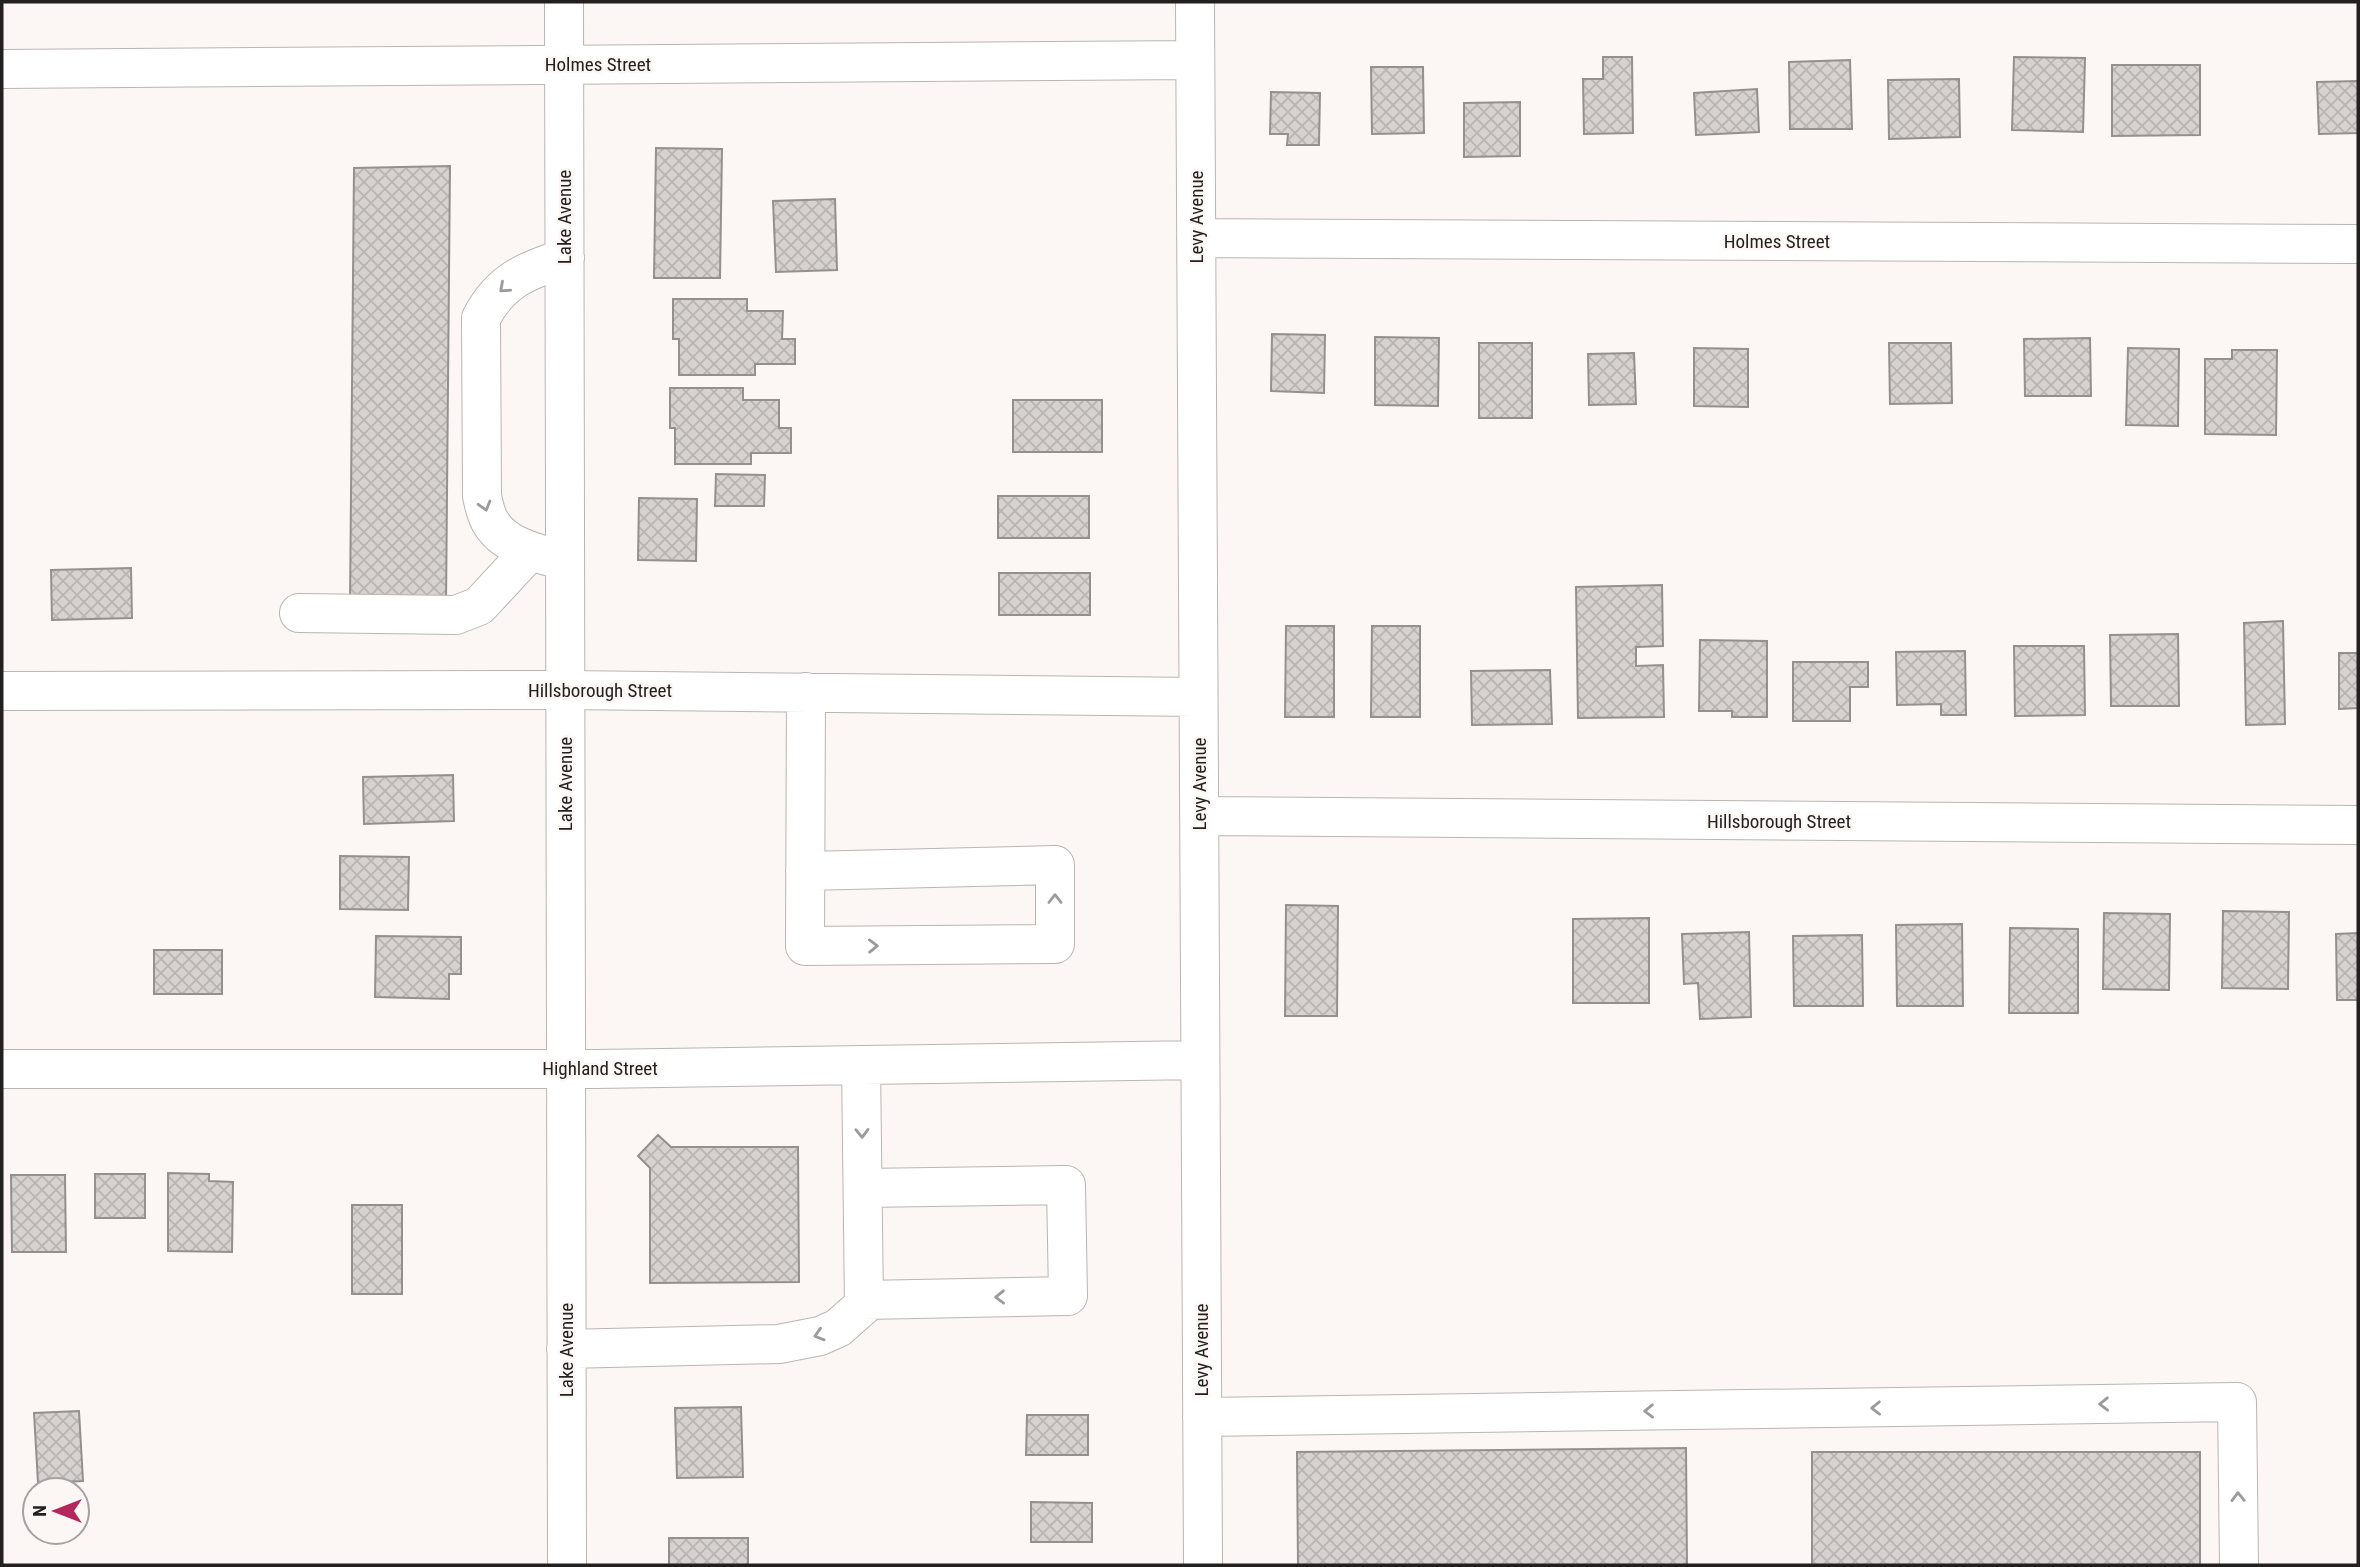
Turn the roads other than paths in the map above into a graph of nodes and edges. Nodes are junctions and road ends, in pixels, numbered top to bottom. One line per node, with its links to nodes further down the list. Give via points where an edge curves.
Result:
1 (564, 2): 4 (street, Lake Avenue)
2 (1195, 2): 3 (street, Levy Avenue)
3 (1195, 60): 4 (street, Holmes Street); 6 (street, Levy Avenue)
4 (564, 64): 5 (street, Holmes Street); 8 (street, Lake Avenue)
5 (2, 69)
6 (1196, 238): 7 (street, Holmes Street); 14 (street, Levy Avenue)
7 (2358, 244)
8 (565, 258): 9 (street, Lake Avenue); 9 (street, one-way to 9, via 531,269 504,285 481,318 482,496 490,523 504,537)
9 (548, 556): 10 (street, via 479,606 456,615); 11 (street, Lake Avenue)
10 (299, 612)
11 (565, 690): 12 (street, Hillsborough Street); 13 (street, Hillsborough Street); 21 (street, Lake Avenue)
12 (2, 691)
13 (806, 692): 14 (street, Hillsborough Street); 17 (street)
14 (1198, 698): 15 (street, Levy Avenue)
15 (1199, 816): 16 (street, Hillsborough Street); 18 (street, Levy Avenue)
16 (2358, 825)
17 (805, 871): 17 (street, one-way to 17, via 805,946 1055,944 1055,865)
18 (1199, 1060): 19 (street, Highland Street); 25 (street, Levy Avenue)
19 (861, 1065): 21 (street, Highland Street); 22 (street, one-way to 22)
20 (2, 1069): 21 (street, Highland Street)
21 (566, 1069): 24 (street, Lake Avenue)
22 (863, 1188): 23 (street); 23 (street, one-way to 23, via 1066,1185 1068,1296)
23 (864, 1300): 24 (street, one-way to 24, via 838,1328 779,1344)
24 (566, 1349): 26 (street, Lake Avenue)
25 (1202, 1417): 27 (street, Levy Avenue); 28 (street, one-way to 25, via 2237,1402)
26 (567, 1565)
27 (1203, 1565)
28 (2239, 1565)

